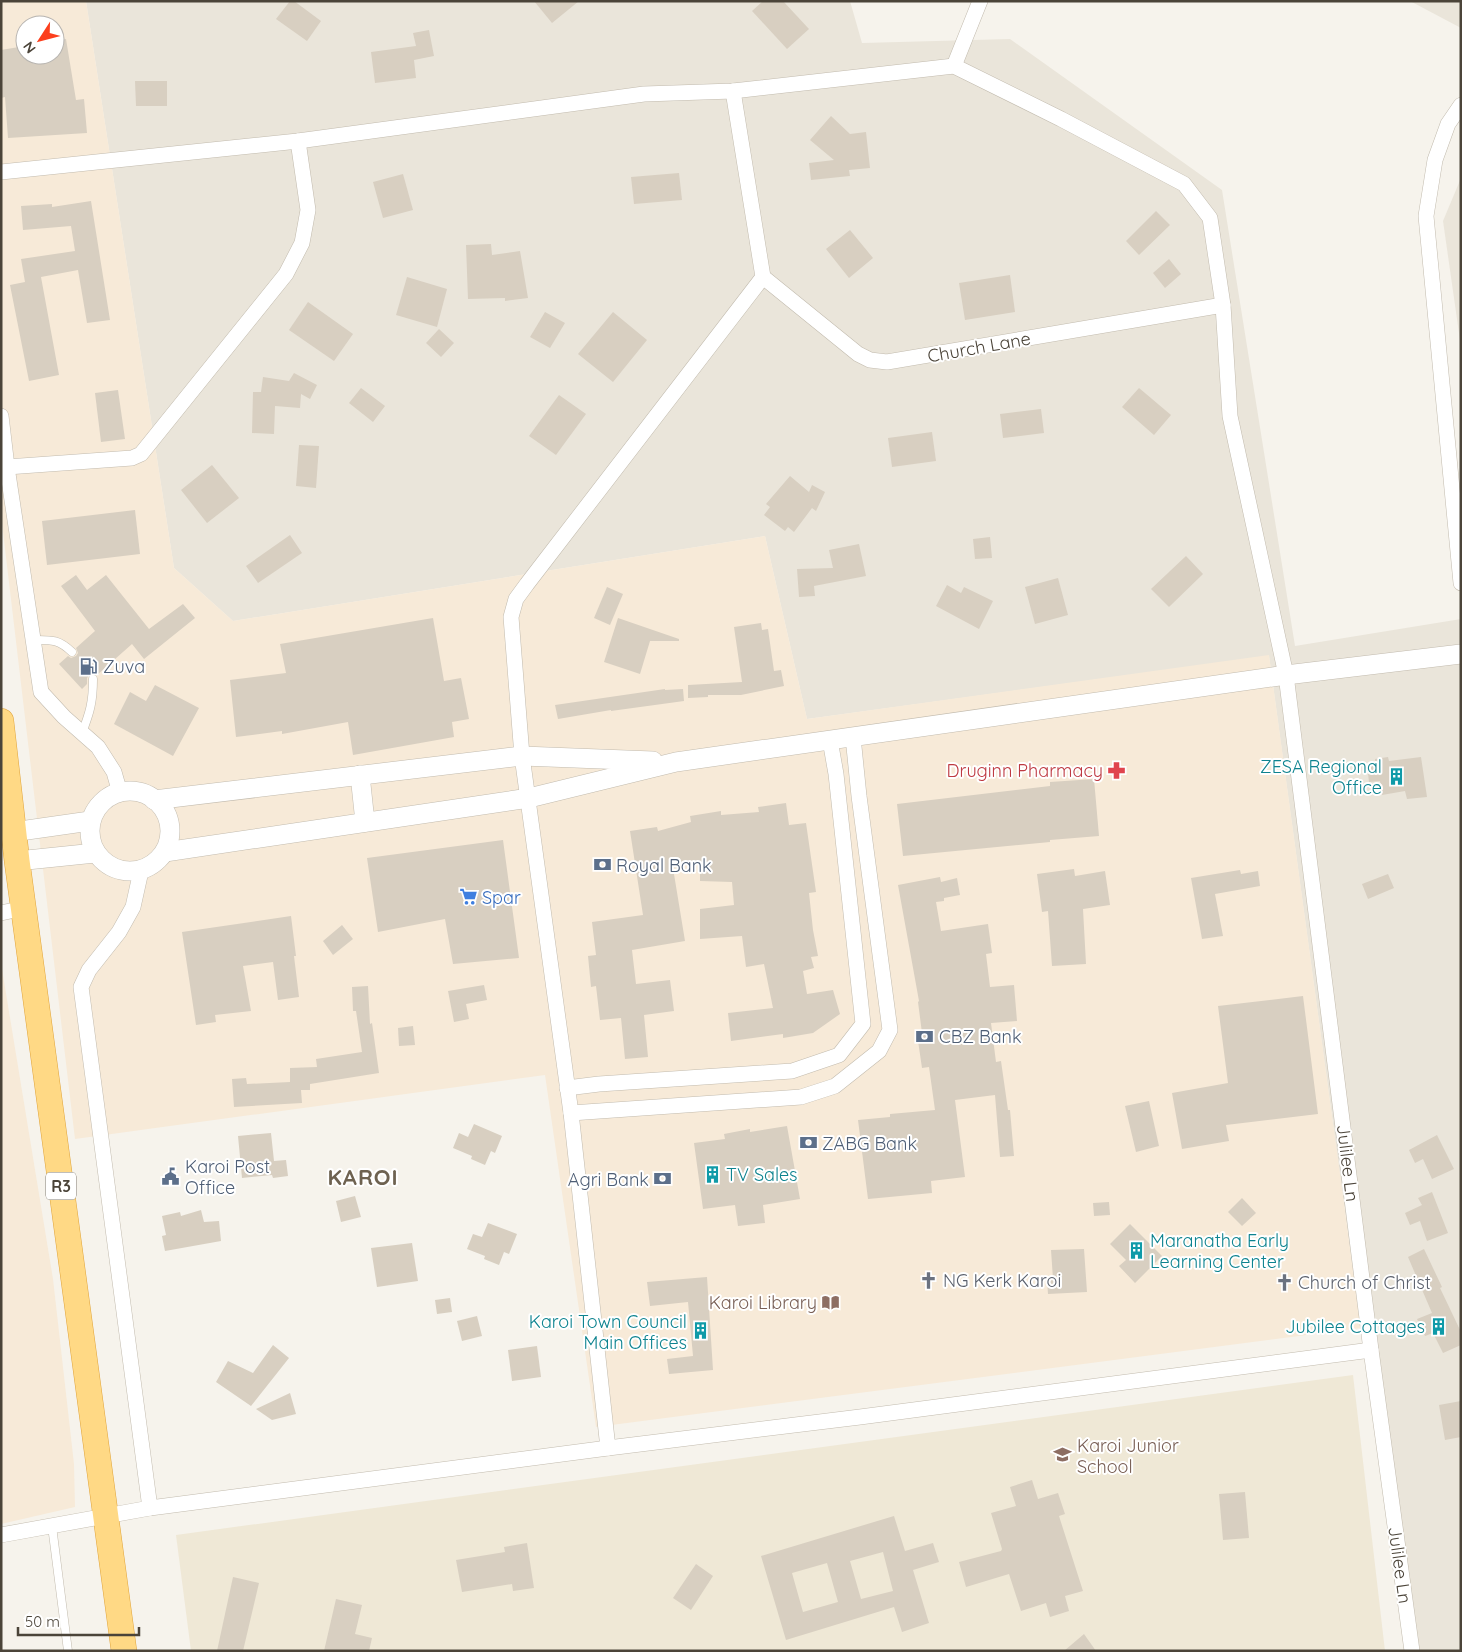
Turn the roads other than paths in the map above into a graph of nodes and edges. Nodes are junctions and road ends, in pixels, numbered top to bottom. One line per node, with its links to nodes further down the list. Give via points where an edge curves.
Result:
1 (980, 1): 2 (street)
2 (954, 66): 3 (street); 8 (street, Julilee Ln, via 1184,184 1210,218)
3 (733, 91): 5 (street, via 644,94); 7 (street)
4 (1461, 106): 11 (street, via 1448,124 1435,160 1426,216)
5 (298, 141): 6 (street); 10 (street, via 308,210 302,243 286,274 141,454 132,458)
6 (1, 172)
7 (763, 277): 8 (street, Church Lane, via 858,354 870,360 887,362); 21 (street, via 516,599 511,617)
8 (1222, 305): 15 (street, Julilee Ln, via 1230,416)
9 (1, 416): 10 (street)
10 (7, 467): 12 (street)
11 (1461, 584)
12 (33, 640): 13 (lane, via 62,643); 18 (street, via 41,692)
13 (72, 652)
14 (1461, 654): 15 (street)
15 (1286, 675): 19 (street); 41 (street, Julilee Ln)
16 (93, 679): 18 (lane, via 90,714)
17 (1, 721): 29 (highway, R3)
18 (82, 733): 24 (street, via 98,747 114,772)
19 (853, 737): 20 (street); 35 (street)
20 (830, 740): 22 (street); 36 (street)
21 (522, 756): 22 (street); 23 (street); 25 (street)
22 (676, 762): 25 (street)
23 (360, 775): 26 (street); 28 (street)
24 (120, 793): 26 (street, via 137,791); 27 (street, via 111,795 98,806)
25 (529, 798): 28 (street); 38 (street)
26 (154, 800): 30 (street, via 166,815 168,824 170,834)
27 (90, 821): 29 (street); 31 (street, via 89,837)
28 (365, 822): 30 (street)
29 (14, 832): 32 (highway, R3)
30 (165, 852): 33 (street, via 155,864)
31 (95, 853): 32 (street); 33 (street, via 115,870)
32 (17, 861): 34 (highway, R3)
33 (141, 871): 43 (street, via 134,907 89,970 81,987)
34 (13, 910): 44 (highway, R3)
35 (882, 966): 36 (street); 39 (street, via 890,1030 879,1051 862,1066 835,1086 801,1097)
36 (857, 969): 37 (street, via 864,1024 839,1055 792,1071)
37 (723, 1075): 38 (street); 39 (street)
38 (567, 1088): 40 (street)
39 (725, 1102): 40 (street)
40 (571, 1113): 42 (street)
41 (1371, 1350): 42 (street); 49 (street, Julilee Ln)
42 (608, 1448): 43 (street)
43 (150, 1508): 44 (street)
44 (105, 1517): 45 (street); 48 (highway, R3)
45 (52, 1526): 46 (street); 47 (lane)
46 (1, 1535)
47 (68, 1651)
48 (124, 1651)
49 (1412, 1651)

